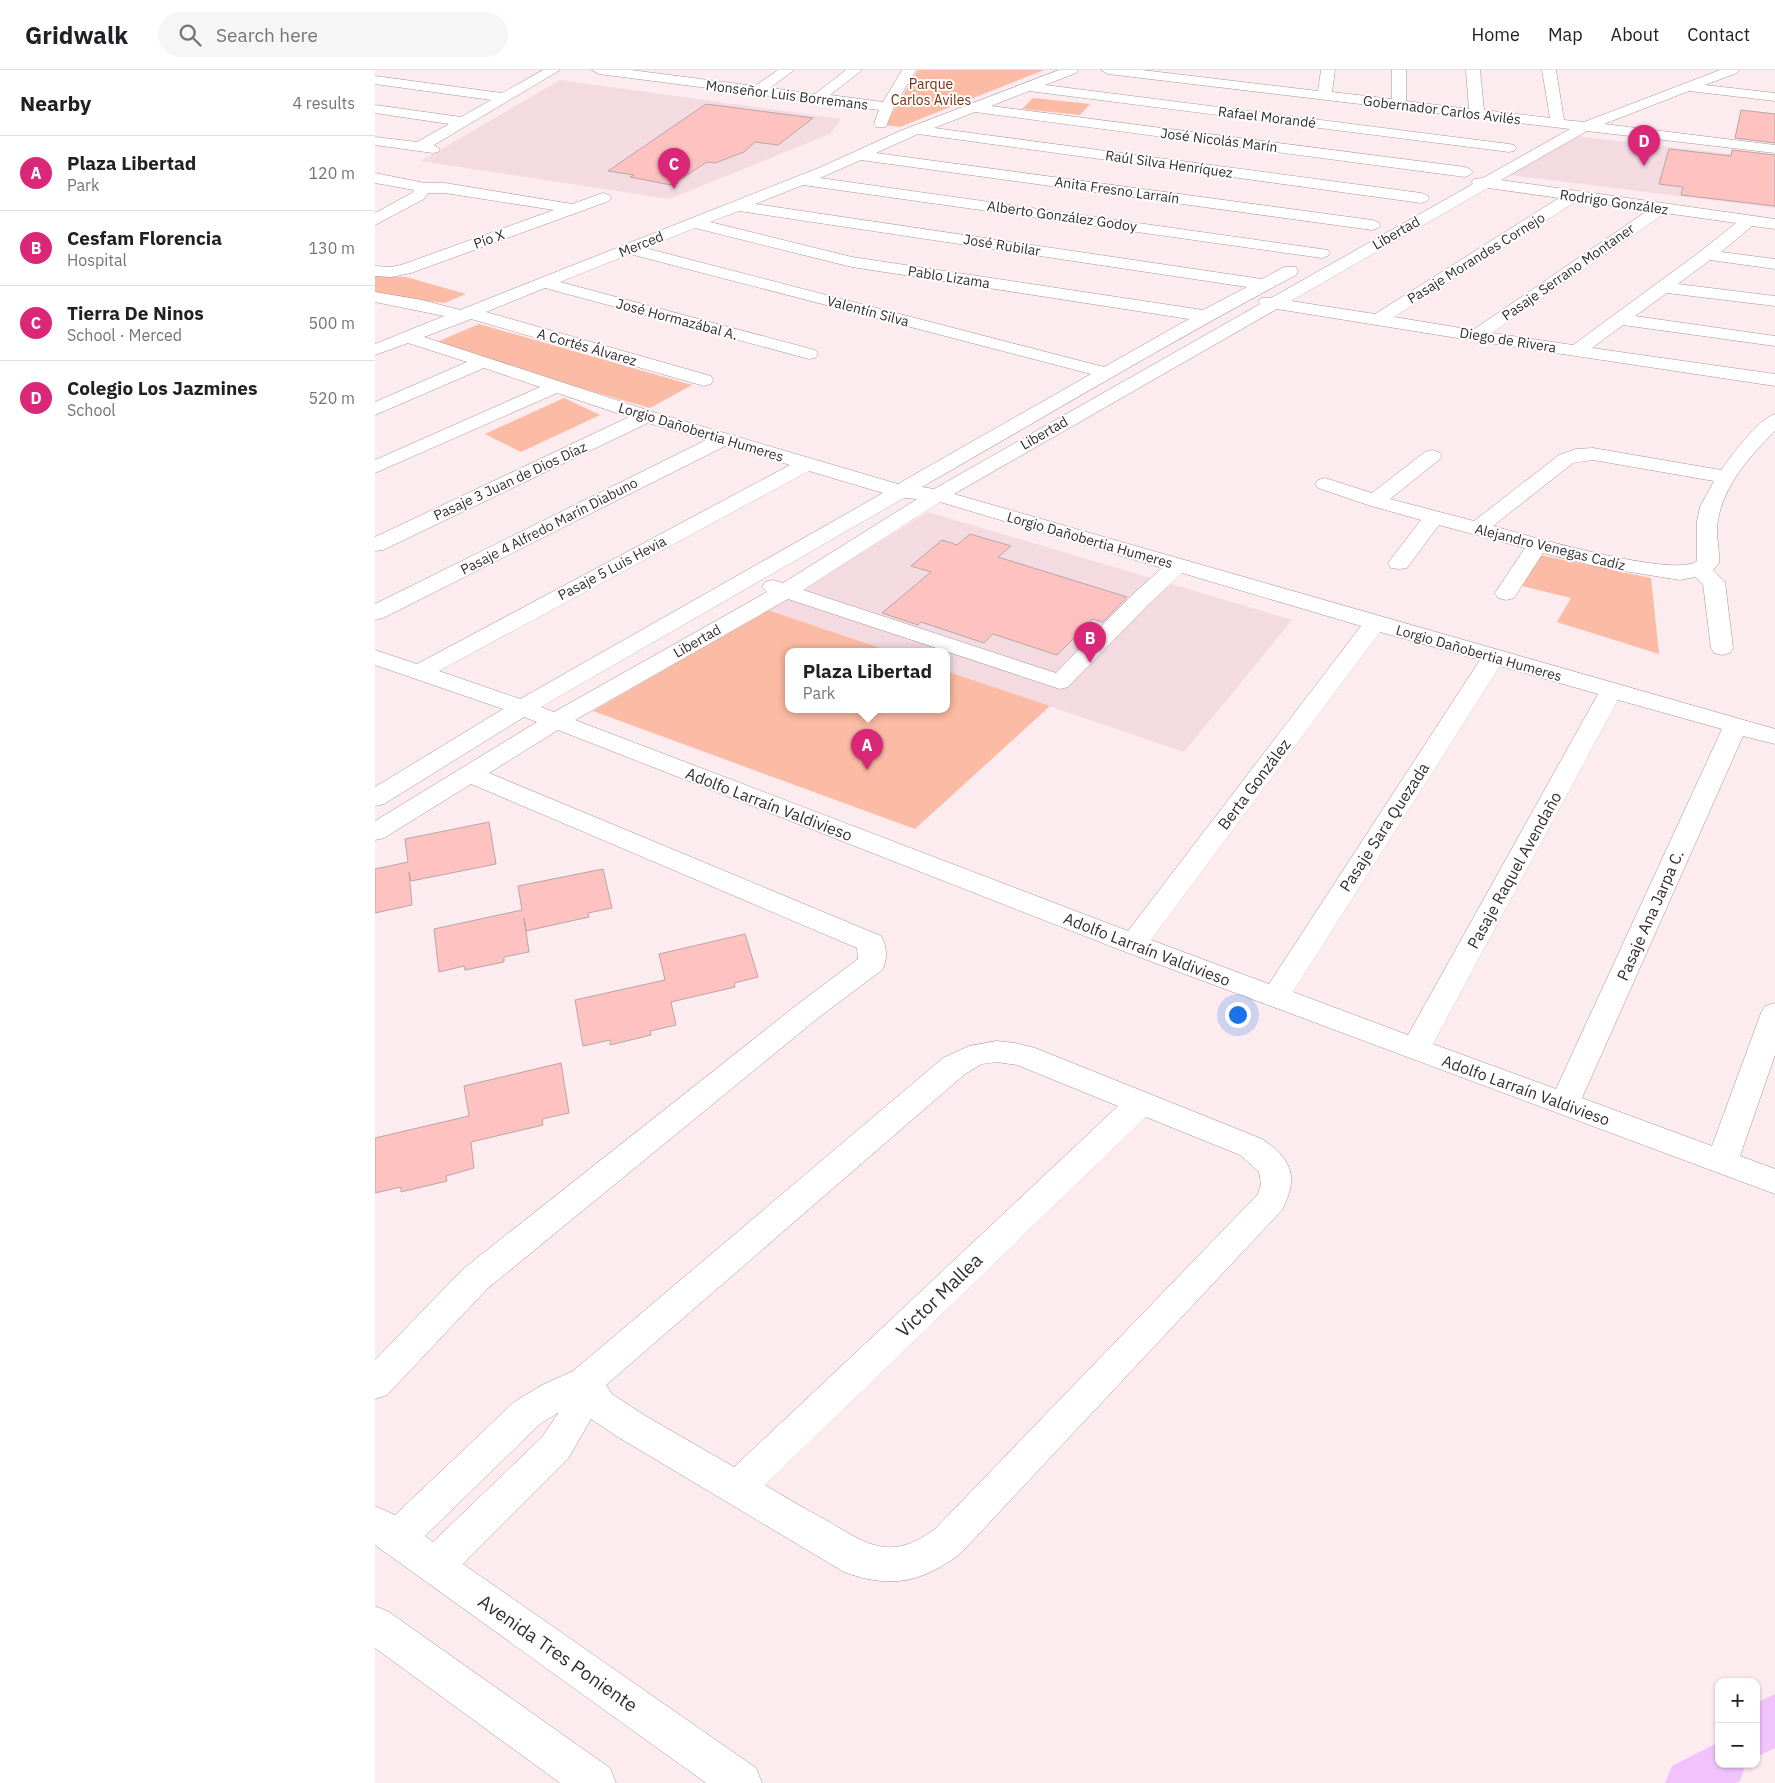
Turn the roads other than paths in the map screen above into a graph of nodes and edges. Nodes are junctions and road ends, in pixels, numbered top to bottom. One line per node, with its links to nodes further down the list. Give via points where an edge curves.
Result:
1 (383, 70): 17 (street)
2 (553, 70): 25 (street)
3 (599, 70): 15 (street, Monseñor Luis Borremans)
4 (712, 70): 19 (street)
5 (787, 70): 22 (street)
6 (855, 70): 26 (street)
7 (909, 70): 28 (street)
8 (1071, 70): 20 (street, Merced)
9 (1108, 70): 23 (street, Gobernador Carlos Avilés, via 1255,81)
10 (1328, 70): 23 (street)
11 (1399, 70): 27 (street)
12 (1473, 70): 31 (street)
13 (1696, 70): 33 (street, Libertad)
14 (1732, 70): 21 (street, Libertad)
15 (632, 72): 19 (street, Monseñor Luis Borremans)
16 (1553, 72): 33 (street)
17 (375, 74)
18 (375, 80): 25 (street)
19 (693, 82): 22 (street, Monseñor Luis Borremans)
20 (1025, 87): 29 (street, Merced); 38 (street, Rafael Morandé)
21 (1687, 87): 24 (street); 34 (street, Libertad)
22 (757, 90): 26 (street, Monseñor Luis Borremans)
23 (1325, 96): 27 (street, Gobernador Carlos Avilés)
24 (1775, 97)
25 (505, 98): 32 (street)
26 (818, 98): 28 (street, Monseñor Luis Borremans)
27 (1399, 105): 31 (street, Gobernador Carlos Avilés)
28 (887, 107): 36 (street)
29 (973, 107): 35 (street, Merced); 43 (street, José Nicolás Marín)
30 (375, 109): 32 (street)
31 (1477, 114): 33 (street, Gobernador Carlos Avilés)
32 (464, 122): 37 (street, via 426,148)
33 (1557, 124): 34 (street, Gobernador Carlos Avilés); 38 (street, Libertad)
34 (1584, 127): 39 (street, Gobernador Carlos Avilés); 44 (street, Libertad)
35 (912, 132): 36 (street, Merced); 40 (street, Merced); 48 (street, Raúl Silva Henríquez)
36 (875, 133): 68 (street, Merced, via 806,164)
37 (375, 140)
38 (1509, 148): 43 (street, Libertad)
39 (1775, 149)
40 (861, 155): 42 (street, Merced); 56 (street, Anita Fresno Larraín)
41 (375, 178): 45 (street)
42 (802, 179): 49 (street, Merced); 58 (street, Alberto González Godoy)
43 (1450, 181): 44 (street, Rodrigo González); 48 (street, Libertad)
44 (1484, 183): 46 (street, Rodrigo González); 64 (street, Libertad)
45 (423, 188): 50 (street, via 445,188); 52 (street, via 418,196)
46 (1573, 196): 51 (street, Rodrigo González); 72 (street, Pasaje Morandes Cornejo)
47 (603, 198): 50 (street, Pío X)
48 (1421, 198): 56 (street, Libertad)
49 (738, 206): 54 (street, Merced); 64 (street, José Rubilar)
50 (574, 208): 61 (street, Pío X, via 405,269)
51 (1660, 209): 53 (street, Rodrigo González); 74 (street, Pasaje Serrano Montaner)
52 (375, 220)
53 (1748, 221): 55 (street, Rodrigo González); 59 (street)
54 (694, 223): 57 (street, Merced); 70 (street, Pablo Lizama, via 852,262)
55 (1775, 224)
56 (1372, 225): 58 (street, Libertad)
57 (629, 249): 62 (street, Merced); 81 (street, Valentín Silva)
58 (1322, 253): 64 (street, Libertad)
59 (1707, 255): 60 (street); 63 (street)
60 (1775, 264)
61 (375, 271)
62 (545, 283): 69 (street, Merced); 79 (street, José Hormazábal A.)
63 (1663, 287): 67 (street); 71 (street)
64 (1270, 294): 66 (street, Diego de Rivera); 72 (street, Diego de Rivera); 95 (street, Libertad)
65 (375, 297): 68 (street, A Cortés Álvarez)
66 (1241, 298): 70 (street, Libertad)
67 (1775, 302)
68 (442, 309): 69 (street, A Cortés Álvarez); 73 (street, Merced)
69 (468, 314): 75 (street, Merced); 82 (street, A Cortés Álvarez)
70 (1206, 316): 81 (street, Libertad)
71 (1619, 319): 76 (street); 78 (street)
72 (1378, 320): 74 (street, Diego de Rivera)
73 (375, 336)
74 (1476, 336): 78 (street, Diego de Rivera)
75 (408, 337): 77 (street, Merced); 80 (street, Lorgio Dañobertia Humeres)
76 (1775, 341)
77 (375, 350)
78 (1576, 351): 83 (street, Diego de Rivera)
79 (809, 354)
80 (481, 363): 84 (street, Lorgio Dañobertia Humeres); 85 (street)
81 (1107, 373): 94 (street, Libertad)
82 (704, 380)
83 (1775, 380)
84 (557, 386): 86 (street, Lorgio Dañobertia Humeres); 91 (street)
85 (375, 408)
86 (646, 416): 88 (street, Lorgio Dañobertia Humeres); 99 (street, Pasaje 3 Juan de Dios Díaz)
87 (1775, 420): 92 (street)
88 (723, 439): 90 (street, Lorgio Dañobertia Humeres); 107 (street, Pasaje 4 Alfredo Marín Diabuno)
89 (1432, 456): 96 (street)
90 (807, 464): 94 (street, Lorgio Dañobertia Humeres); 112 (street, Pasaje 5 Luis Hevia)
91 (375, 467)
92 (1727, 477): 98 (street, via 1593,454 1576,455 1566,459); 103 (street, via 1711,506 1706,540 1709,559)
93 (1325, 484): 96 (street, Alejandro Venegas Cadíz)
94 (899, 491): 95 (street, Lorgio Dañobertia Humeres); 104 (street, Libertad)
95 (937, 495): 102 (street, Lorgio Dañobertia Humeres); 105 (street, Libertad)
96 (1375, 502): 97 (street, Alejandro Venegas Cadíz)
97 (1434, 517): 98 (street, Alejandro Venegas Cadíz); 101 (street)
98 (1477, 529): 100 (street, Alejandro Venegas Cadíz)
99 (375, 545)
100 (1537, 546): 103 (street, Alejandro Venegas Cadíz, via 1631,567 1680,573); 106 (street)
101 (1399, 564)
102 (1178, 566): 105 (street, via 1139,601 1061,682); 108 (street, Lorgio Dañobertia Humeres)
103 (1700, 570): 109 (street, via 1714,582)
104 (751, 578): 105 (street); 114 (street, Libertad)
105 (784, 592): 115 (street, Libertad)
106 (1506, 593)
107 (375, 613)
108 (1375, 623): 111 (street, Lorgio Dañobertia Humeres); 121 (street, Berta González)
109 (1721, 648)
110 (375, 657): 112 (street, Adolfo Larraín Valdivieso)
111 (1494, 657): 113 (street, Lorgio Dañobertia Humeres); 122 (street, Pasaje Sara Quezada)
112 (418, 673): 114 (street, Adolfo Larraín Valdivieso)
113 (1612, 690): 116 (street, Lorgio Dañobertia Humeres); 124 (street, Pasaje Raquel Avendaño)
114 (522, 708): 115 (street, Adolfo Larraín Valdivieso); 119 (street, Libertad)
115 (556, 721): 118 (street, Libertad); 121 (street, Adolfo Larraín Valdivieso)
116 (1736, 726): 117 (street, Lorgio Dañobertia Humeres); 126 (street, Pasaje Ana Jarpa C.)
117 (1775, 737)
118 (470, 774): 120 (street, Libertad); 130 (street, via 871,942 872,963 515,1245 475,1279)
119 (382, 786)
120 (375, 832)
121 (1133, 944): 122 (street, Adolfo Larraín Valdivieso)
122 (1275, 997): 124 (street, Adolfo Larraín Valdivieso)
123 (1775, 1013): 127 (street)
124 (1415, 1049): 126 (street, Adolfo Larraín Valdivieso)
125 (1142, 1102): 129 (street, via 1012,1052 985,1052 963,1060); 131 (street, Victor Mallea); 131 (street, via 1262,1154 1275,1171 1276,1192 1271,1202 948,1541 935,1552 913,1562 889,1566 873,1564 857,1559)
126 (1564, 1104): 127 (street, Adolfo Larraín Valdivieso)
127 (1722, 1163): 128 (street, Adolfo Larraín Valdivieso)
128 (1775, 1182)
129 (585, 1382): 131 (street, via 600,1405); 132 (street, via 527,1413); 133 (street, via 582,1401 555,1448)
130 (375, 1384)
131 (737, 1488)
132 (385, 1531): 133 (street, Avenida Tres Poniente)
133 (435, 1566): 136 (street, Avenida Tres Poniente)
134 (375, 1625): 135 (street)
135 (595, 1783)
136 (741, 1783)

